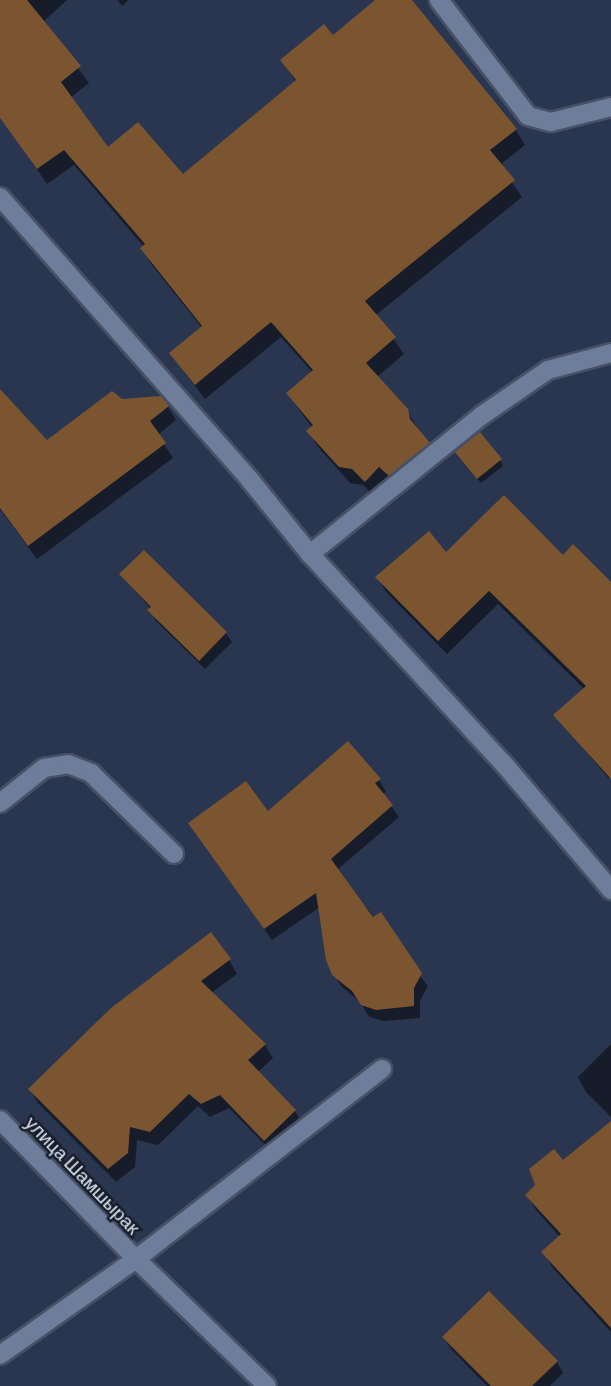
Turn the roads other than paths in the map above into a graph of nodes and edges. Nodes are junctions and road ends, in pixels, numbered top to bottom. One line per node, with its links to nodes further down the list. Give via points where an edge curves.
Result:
1 (439, 0): 2 (street, via 528,116 551,122)
2 (611, 107)
3 (0, 197): 5 (street)
4 (611, 353): 5 (street, via 548,370 481,416)
5 (310, 554): 8 (street, via 503,763)
6 (0, 803): 7 (street, via 44,768 68,764 91,773)
7 (174, 854)
8 (611, 890)
9 (382, 1069): 11 (street)
10 (0, 1120): 11 (street, улица Шамшырак)
11 (136, 1259): 12 (street); 13 (street, улица Шамшырак)
12 (0, 1355)
13 (267, 1386)

